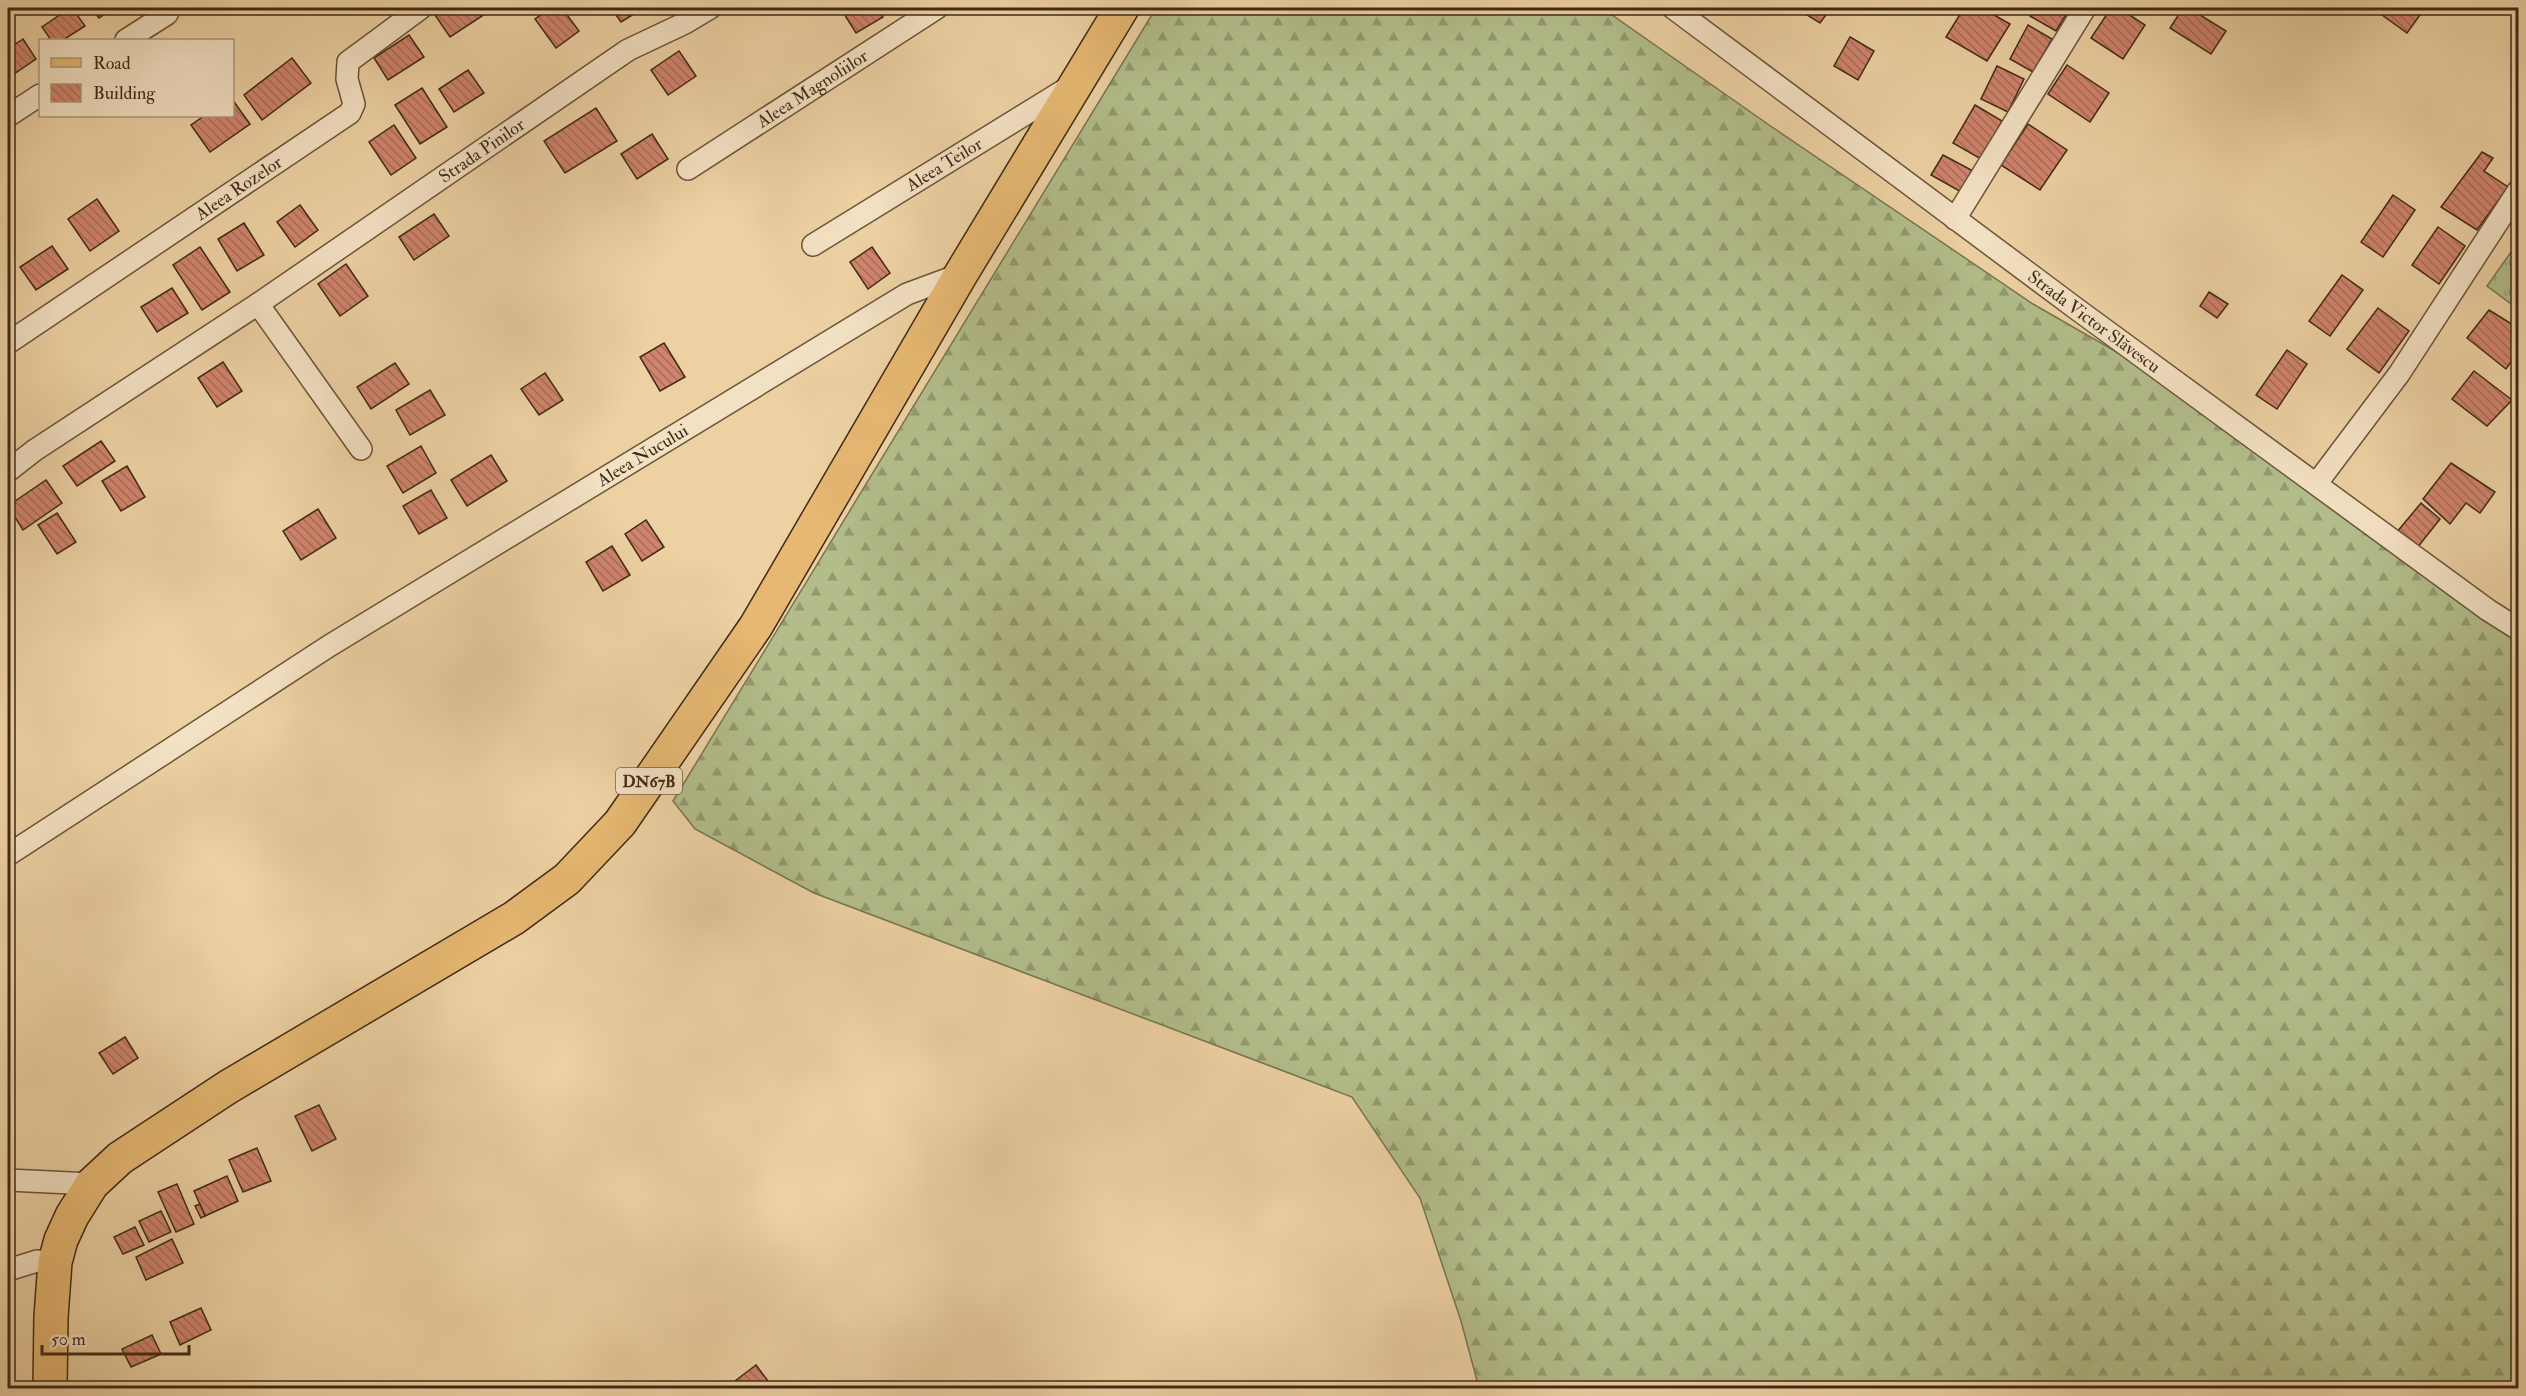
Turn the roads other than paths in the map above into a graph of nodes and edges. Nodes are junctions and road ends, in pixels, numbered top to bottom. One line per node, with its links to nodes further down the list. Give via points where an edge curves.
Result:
1 (170, 8): 8 (street, via 167,14)
2 (421, 8): 18 (street, Aleea Rozelor, via 348,62 347,79 354,104 350,113)
3 (710, 8): 17 (street, Strada Pinilor, via 628,50)
4 (937, 8): 12 (street, Aleea Magnoliilor)
5 (1122, 8): 9 (main road, DN67B)
6 (1673, 8): 14 (street, Strada Victor Slăvescu)
7 (2085, 8): 14 (street)
8 (128, 39)
9 (1077, 83): 15 (street, Aleea Teilor); 16 (main road, DN67B)
10 (39, 96): 11 (street)
11 (8, 116)
12 (688, 169)
13 (2518, 191): 21 (street, via 2399,374)
14 (1955, 219): 21 (street, Strada Victor Slăvescu)
15 (813, 245)
16 (962, 274): 23 (street, Aleea Nucului, via 907,294 328,646); 25 (main road, DN67B, via 756,626 620,823 567,879 514,918 153,1135)
17 (258, 304): 19 (street); 20 (street, Strada Pinilor)
18 (8, 343)
19 (361, 449)
20 (8, 471)
21 (2317, 483): 22 (street, Strada Victor Slăvescu)
22 (2518, 629)
23 (8, 855)
24 (8, 1180): 25 (street)
25 (92, 1184): 26 (main road, DN67B, via 72,1216)
26 (55, 1262): 27 (street, via 37,1261); 28 (main road, DN67B)
27 (8, 1270)
28 (50, 1389)

